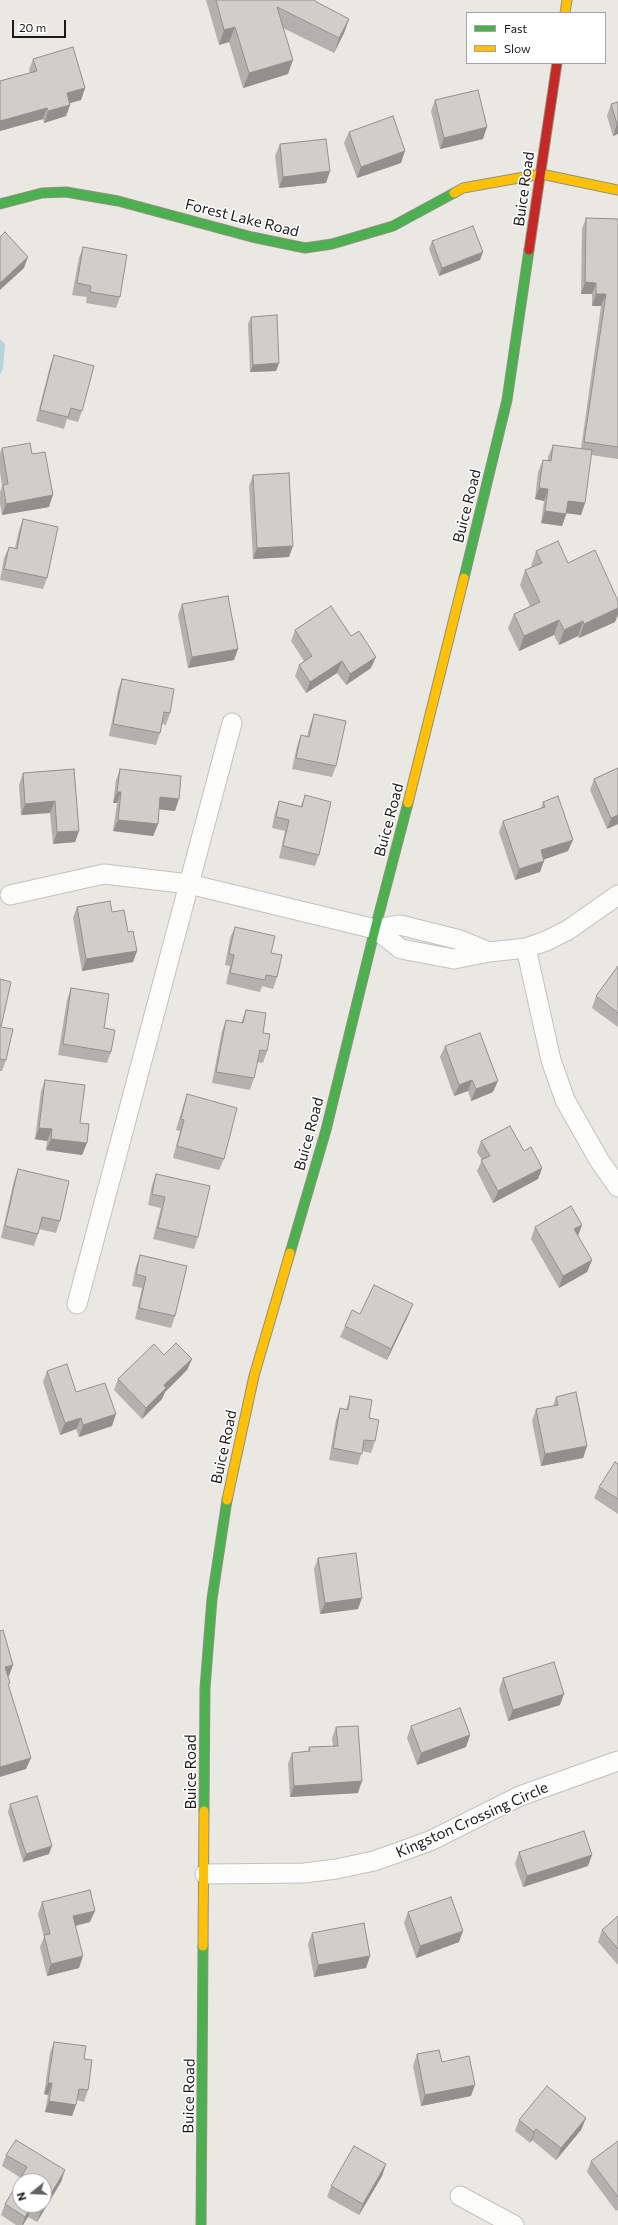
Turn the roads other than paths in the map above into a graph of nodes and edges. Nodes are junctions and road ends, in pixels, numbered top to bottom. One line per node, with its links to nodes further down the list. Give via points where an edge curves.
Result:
1 (567, 0): 2 (street)
2 (565, 12)
3 (557, 64): 4 (street, Buice Road)
4 (541, 174): 5 (street); 6 (street, Forest Lake Road, via 463,188 394,226 332,244 305,248 252,237 118,201 66,192 42,193); 11 (street, Buice Road, via 507,400 414,782)
5 (618, 190)
6 (0, 204)
7 (232, 723): 8 (street)
8 (189, 884): 9 (street, via 104,874); 11 (street); 14 (street)
9 (10, 895)
10 (618, 895): 12 (street, via 568,930)
11 (375, 929): 12 (street, via 400,925 460,940 489,952); 16 (street, Buice Road, via 326,1130 254,1376 227,1498 212,1599 205,1688)
12 (526, 948): 13 (street, via 551,1060 565,1100 599,1160)
13 (618, 1187)
14 (77, 1304)
15 (618, 1763): 16 (street, Kingston Crossing Circle, via 520,1796 430,1841 374,1861 304,1873)
16 (205, 1874): 18 (street, Buice Road)
17 (460, 2196): 19 (street)
18 (201, 2225)
19 (514, 2225)

